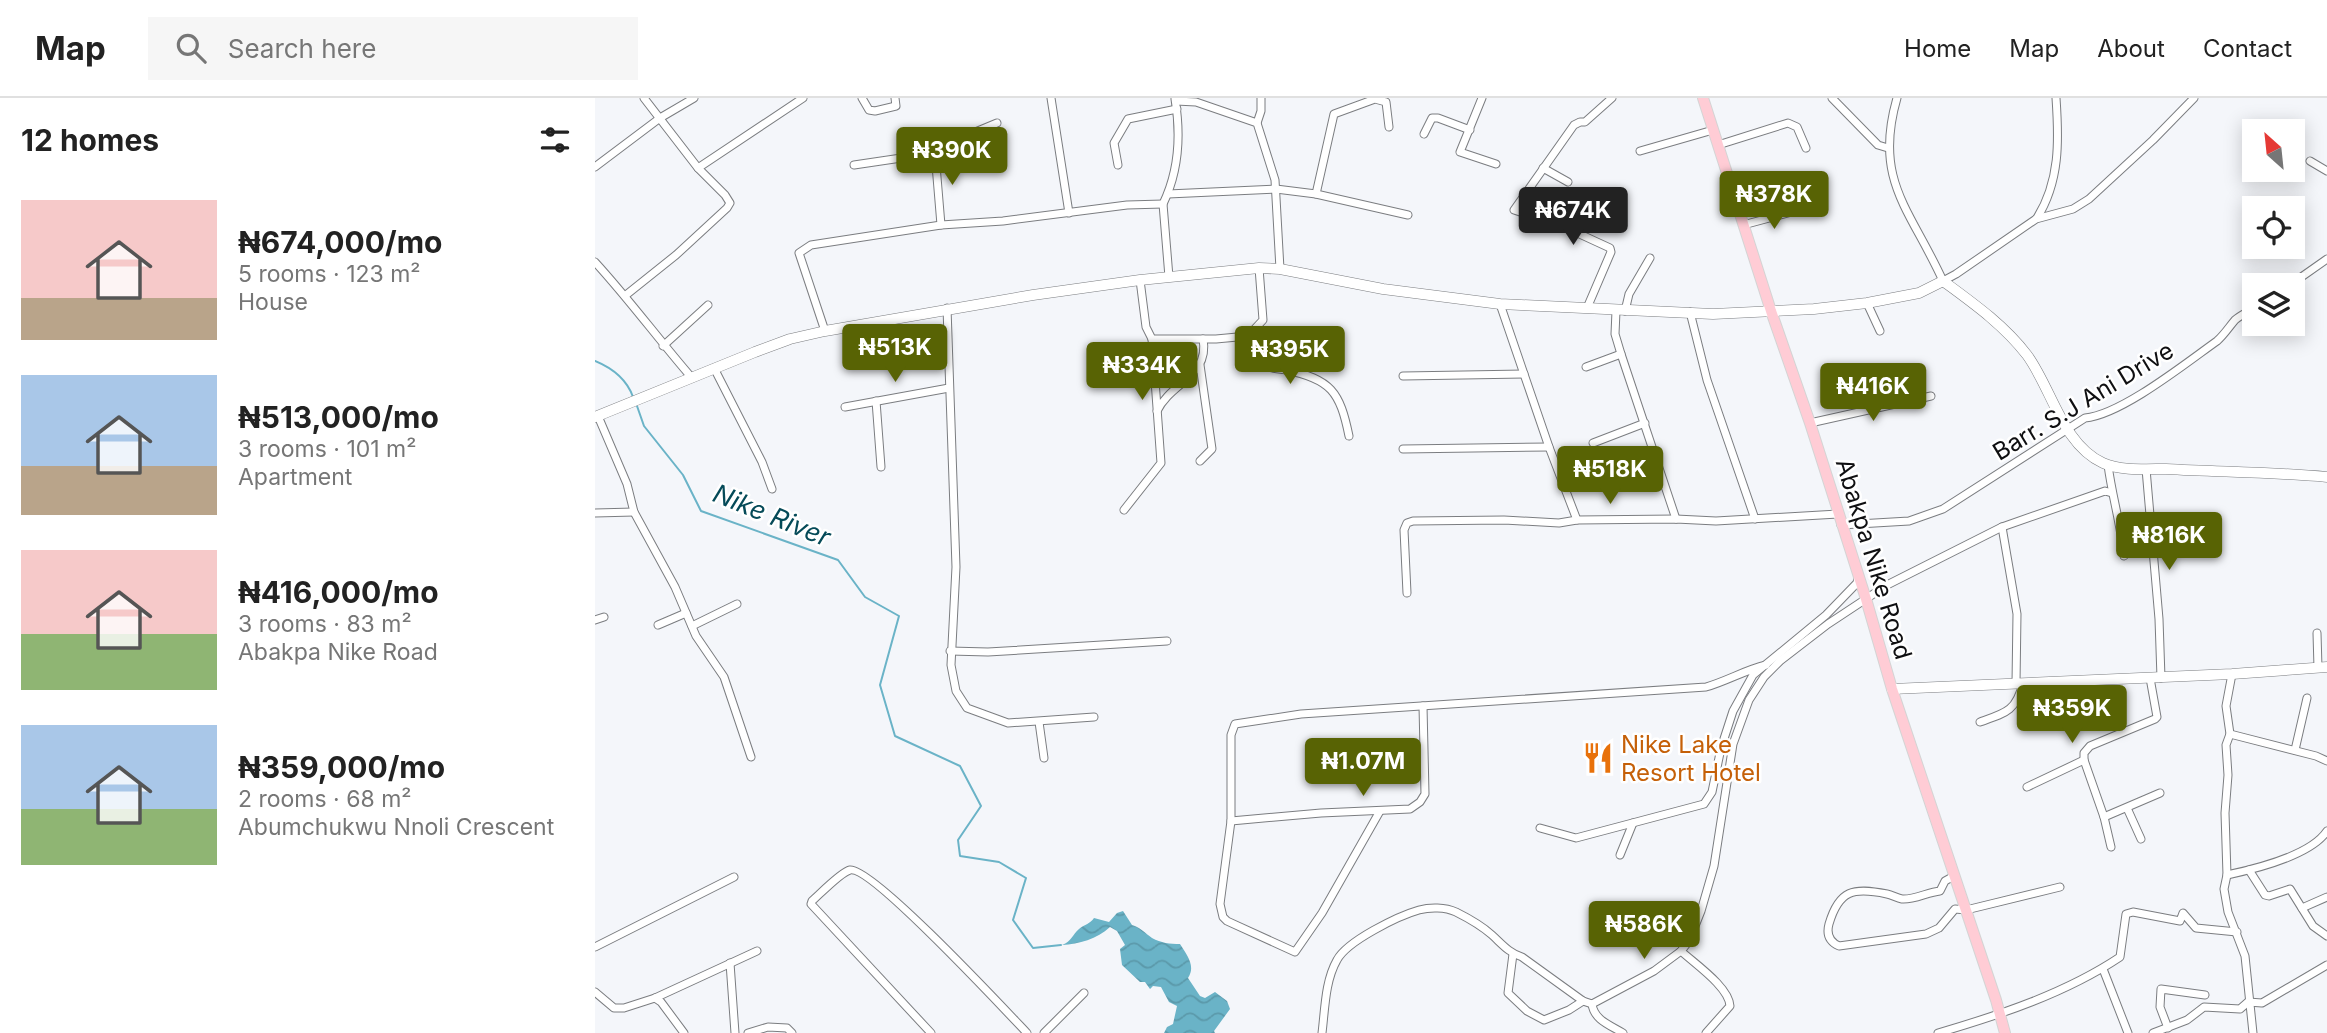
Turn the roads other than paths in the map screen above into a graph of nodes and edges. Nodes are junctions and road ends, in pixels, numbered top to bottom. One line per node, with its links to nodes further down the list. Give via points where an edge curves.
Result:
1 (644, 98): 16 (street)
2 (694, 98): 16 (street)
3 (803, 98): 33 (street)
4 (862, 98): 5 (street, via 866,107 876,111 896,106)
5 (895, 98)
6 (1051, 98): 42 (street)
7 (1261, 98): 18 (street)
8 (1482, 98): 20 (street)
9 (1612, 98): 34 (street, via 1585,122 1574,125)
10 (1703, 98): 21 (main road, Abakpa Nike Road)
11 (1832, 98): 25 (street, via 1878,145)
12 (1897, 98): 25 (street)
13 (2056, 98): 44 (street, via 2055,178)
14 (2194, 98): 44 (street, via 2089,199 2073,209)
15 (1176, 102): 18 (street, via 1196,102); 31 (street, via 1128,119 1114,143); 38 (street, via 1179,150)
16 (660, 118): 32 (street); 33 (street)
17 (997, 123): 27 (street)
18 (1257, 123): 37 (street)
19 (1389, 127): 39 (street, via 1388,106 1382,100 1334,114)
20 (1470, 130): 22 (street, via 1432,118); 29 (street, via 1460,152)
21 (1713, 130): 23 (main road, Abakpa Nike Road); 26 (street)
22 (1424, 134)
23 (1718, 145): 24 (street, via 1788,123 1797,127); 46 (main road, Abakpa Nike Road)
24 (1806, 148)
25 (1888, 148): 55 (street, via 1896,190)
26 (1640, 150)
27 (935, 153): 30 (street); 45 (street)
28 (2310, 161): 35 (street)
29 (1496, 164)
30 (854, 165)
31 (1118, 165)
32 (595, 167)
33 (698, 168): 56 (street, via 729,205)
34 (1543, 168): 36 (street); 61 (street, via 1514,210 1610,248)
35 (2327, 171)
36 (1568, 182)
37 (1276, 189): 38 (street); 39 (street); 51 (street)
38 (1168, 194): 40 (street)
39 (1316, 194): 43 (street)
40 (1164, 204): 42 (street); 53 (street)
41 (1799, 210): 46 (street)
42 (1069, 213): 45 (street)
43 (1408, 215)
44 (2036, 219): 55 (street)
45 (941, 225): 66 (street, via 820,243 799,253)
46 (1743, 225): 63 (main road, Abakpa Nike Road)
47 (1650, 258): 62 (street)
48 (2327, 259): 52 (street)
49 (595, 262): 56 (street)
50 (1259, 268): 51 (main road); 53 (main road); 68 (street, via 1263,320)
51 (1280, 269): 57 (main road, via 1383,289)
52 (2305, 274)
53 (1169, 277): 54 (main road)
54 (1140, 280): 60 (main road); 69 (street, via 1144,320)
55 (1943, 281): 58 (main road, via 1919,293); 87 (main road, via 1997,323 2028,357)
56 (626, 295): 71 (street)
57 (1500, 303): 61 (main road); 76 (street)
58 (1867, 303): 63 (main road); 67 (street)
59 (708, 305): 71 (street)
60 (947, 308): 66 (main road); 79 (street)
61 (1587, 308): 62 (main road)
62 (1621, 311): 64 (main road); 72 (street, via 1615,334)
63 (1771, 311): 64 (main road); 86 (main road, Abakpa Nike Road)
64 (1690, 312): 104 (street, via 1707,380)
65 (2242, 316): 87 (street, Barr. S.J Ani Drive, via 2219,340 2175,372)
66 (825, 331): 75 (main road)
67 (1880, 331)
68 (1248, 336): 70 (street); 88 (street, via 1264,364 1329,387 1343,409)
69 (1152, 339): 70 (street); 83 (street)
70 (1203, 339): 73 (street, via 1205,354)
71 (663, 346): 78 (street)
72 (1621, 354): 74 (street); 85 (street)
73 (1200, 365): 83 (street, via 1163,399); 92 (street, via 1212,449)
74 (1586, 367)
75 (714, 368): 78 (main road); 97 (street)
76 (1524, 374): 77 (street); 90 (street)
77 (1403, 376)
78 (692, 378): 84 (main road)
79 (949, 388): 81 (street); 118 (street, via 956,567)
80 (1931, 396): 86 (street)
81 (876, 401): 82 (street); 94 (street)
82 (845, 407)
83 (1157, 412): 99 (street, via 1161,463)
84 (597, 417): 100 (street, via 627,484)
85 (1645, 423): 89 (street); 103 (street)
86 (1810, 423): 102 (main road, Abakpa Nike Road)
87 (2069, 430): 93 (main road, via 2087,453); 102 (street, Barr. S.J Ani Drive, via 1943,509 1909,521)
88 (1349, 436)
89 (1593, 443)
90 (1549, 447): 91 (street); 105 (street)
91 (1403, 449)
92 (1200, 461)
93 (2108, 465): 95 (main road); 98 (street)
94 (881, 467)
95 (2146, 469): 96 (main road); 122 (street, via 2159,620)
96 (2327, 477)
97 (772, 489)
98 (2112, 492): 106 (street); 107 (street)
99 (1124, 510)
100 (634, 512): 101 (street); 111 (street)
101 (595, 513)
102 (1839, 518): 104 (street, Barr. S.J Ani Drive); 109 (main road, Abakpa Nike Road); 119 (street, via 1858,581 1826,615)
103 (1676, 519): 104 (street, Barr. S.J Ani Drive); 105 (street, Barr. S.J Ani Drive)
104 (1755, 519)
105 (1577, 520): 108 (street, Barr. S.J Ani Drive, via 1407,523)
106 (2002, 527): 109 (street); 123 (street, via 2017,614)
107 (2124, 556)
108 (1407, 593)
109 (1866, 599): 124 (main road, Abakpa Nike Road); 159 (street, via 1780,661 1749,700 1733,744 1714,866)
110 (737, 604): 115 (street)
111 (686, 613): 114 (street); 115 (street)
112 (604, 617): 113 (street)
113 (595, 620)
114 (658, 625)
115 (692, 626): 132 (street, via 724,677)
116 (2317, 633): 120 (street)
117 (1167, 641): 118 (street)
118 (950, 651): 128 (street, via 952,677 967,708 1008,723)
119 (1766, 665): 126 (street, via 1706,687); 142 (street, via 1752,675 1733,711 1707,801)
120 (2322, 668): 121 (main road)
121 (2232, 674): 122 (main road); 130 (street, via 2226,706)
122 (2156, 678): 123 (main road); 134 (street, via 2155,719 2091,746 2084,752)
123 (2020, 683): 124 (main road); 129 (street, via 2017,702 2009,711)
124 (1892, 689): 150 (main road, Abakpa Nike Road)
125 (2308, 698): 131 (street)
126 (1423, 706): 139 (street, via 1425,794 1410,809); 141 (street, via 1301,714 1235,724 1231,735)
127 (1094, 717): 128 (street)
128 (1039, 722): 133 (street)
129 (1980, 722)
130 (2230, 734): 131 (street); 149 (street, via 2226,745)
131 (2295, 750): 135 (street)
132 (751, 757)
133 (1044, 758)
134 (2084, 760): 136 (street); 140 (street)
135 (2327, 761)
136 (2027, 787)
137 (2160, 793): 138 (street)
138 (2127, 808): 140 (street); 145 (street)
139 (1380, 811): 141 (street); 141 (street, via 1322,914 1295,952 1223,917 1220,904)
140 (2104, 817): 146 (street)
141 (1231, 821)
142 (1633, 823): 143 (street, via 1576,838); 147 (street)
143 (1540, 828)
144 (2327, 831): 148 (street, via 2301,851)
145 (2141, 839)
146 (2111, 847)
147 (1620, 855)
148 (2249, 870): 149 (street); 154 (street, via 2265,895 2290,889)
149 (2227, 875): 156 (street, via 2226,902)
150 (1954, 876): 155 (main road, Abakpa Nike Road); 155 (street, via 1940,891 1902,899 1881,892 1846,894 1828,927 1828,937 1839,946 1919,936 1938,928 1955,909)
151 (734, 877): 160 (street)
152 (2060, 887): 155 (street)
153 (2327, 897): 154 (street)
154 (2302, 908): 158 (street, via 2313,926)
155 (1966, 910): 174 (main road, Abakpa Nike Road)
156 (2237, 932): 166 (street, via 2196,929 2183,913 2180,921 2133,912 2124,920 2120,957); 172 (street, via 2245,956)
157 (1601, 934): 159 (street, via 1636,923)
158 (2327, 936)
159 (1689, 941): 162 (street)
160 (595, 947)
161 (757, 951): 164 (street)
162 (1681, 951): 173 (street); 185 (street, via 1730,998 1730,1006)
163 (1513, 954): 171 (street); 171 (street, via 1508,993 1527,1011 1544,1020); 183 (street, via 1454,911 1417,910 1346,948 1336,960 1327,986)
164 (730, 963): 170 (street); 177 (street)
165 (2327, 965): 172 (street, via 2262,1003)
166 (2103, 969): 174 (street); 188 (street)
167 (595, 992): 170 (street, via 614,1008)
168 (1084, 993): 182 (street)
169 (2206, 995): 175 (street, via 2161,989 2160,1007)
170 (655, 998): 176 (street)
171 (1583, 1001): 173 (street)
172 (2248, 1002): 175 (street, via 2240,1009 2204,1007); 190 (street)
173 (1592, 1004): 184 (street, via 1593,1014)
174 (1999, 1015): 186 (street); 187 (main road, Abakpa Nike Road)
175 (2168, 1028): 189 (street)
176 (684, 1033)
177 (735, 1033)
178 (748, 1033): 179 (street, via 768,1027 787,1028)
179 (792, 1033)
180 (931, 1033): 181 (street, via 811,904 847,872 871,880 896,902)
181 (1027, 1033)
182 (1044, 1033)
183 (1322, 1033)
184 (1623, 1033)
185 (1706, 1033)
186 (1938, 1033)
187 (2005, 1033)
188 (2128, 1033)
189 (2153, 1033)
190 (2253, 1033)

